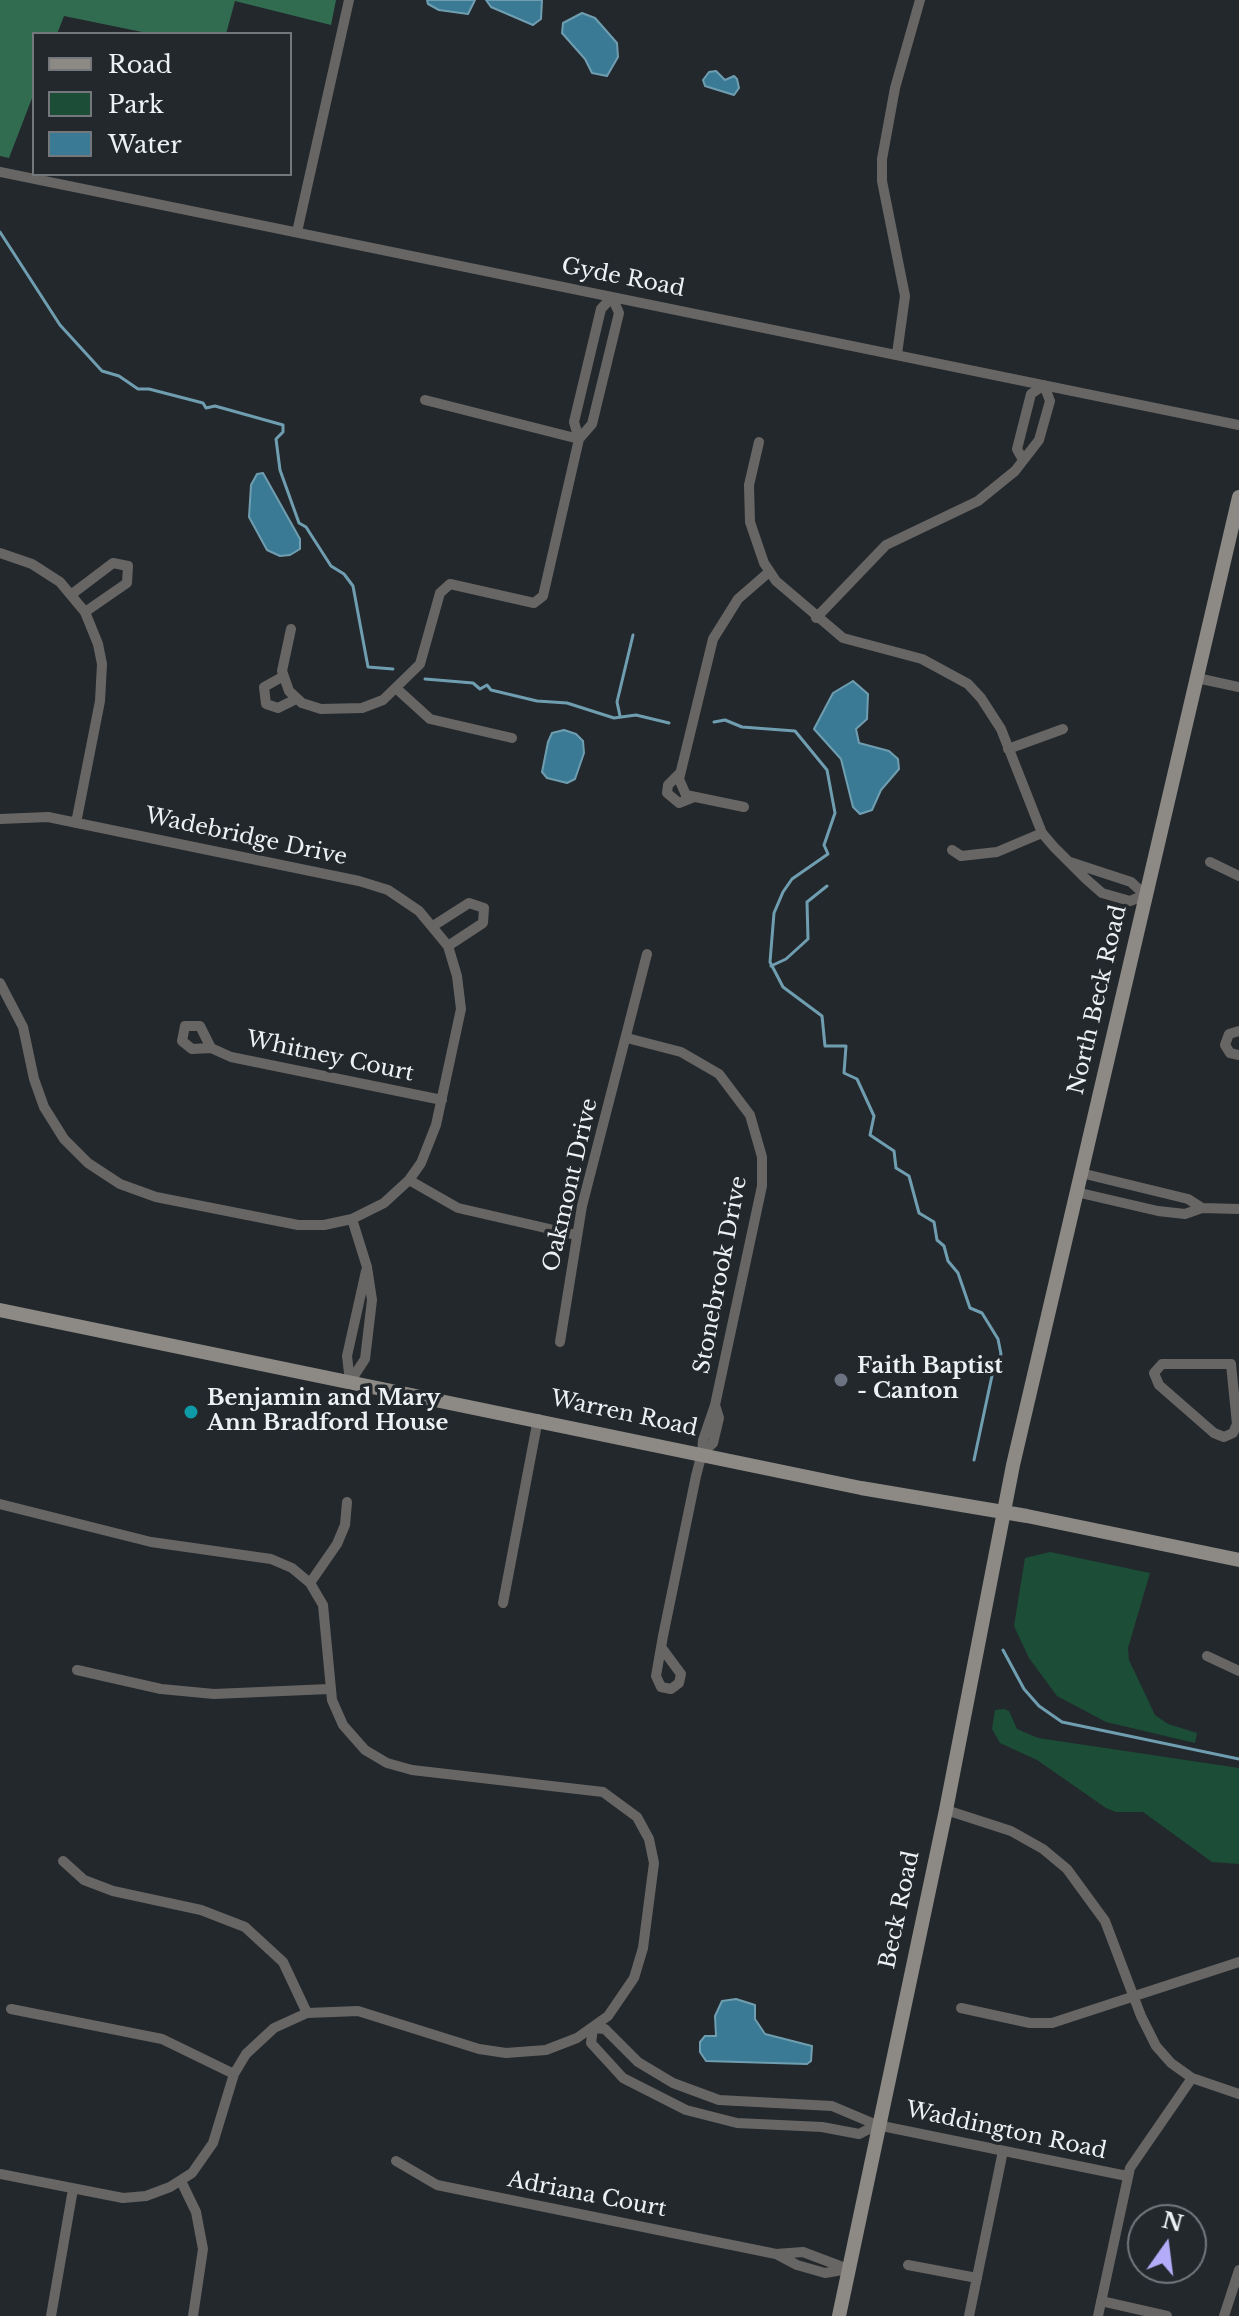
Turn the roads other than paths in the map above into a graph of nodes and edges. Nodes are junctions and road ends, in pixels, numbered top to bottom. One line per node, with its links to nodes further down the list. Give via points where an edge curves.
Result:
1 (349, 0): 4 (street)
2 (920, 0): 6 (street, via 882,159 905,296)
3 (0, 172): 4 (street, Gyde Road)
4 (297, 232): 5 (street, Gyde Road)
5 (612, 297): 6 (street, Gyde Road); 10 (street, via 601,309 574,422); 10 (street, via 619,313 592,424)
6 (897, 354): 7 (street, Gyde Road)
7 (1044, 385): 9 (street, Gyde Road); 12 (street, via 1031,394 1017,449); 12 (street, via 1050,401 1039,440 1031,455)
8 (425, 400): 10 (street)
9 (1239, 425)
10 (579, 439): 23 (street, via 543,596 534,603 450,584 440,593 420,664)
11 (759, 442): 15 (street, via 748,507 753,537)
12 (1022, 458): 18 (street, via 1015,471 985,496 886,545)
13 (1239, 497): 21 (main road, North Beck Road)
14 (0, 553): 16 (street, via 32,564)
15 (769, 572): 18 (street); 28 (street, via 738,599 713,639 680,773 680,787 694,797)
16 (72, 594): 17 (street); 17 (street, via 113,563 128,566 127,583)
17 (85, 612): 30 (street, via 98,644 102,682)
18 (816, 618): 27 (street, via 852,642 922,659 953,673 987,705)
19 (291, 629): 20 (street)
20 (282, 677): 24 (street); 24 (street, via 264,687 266,704 278,708)
21 (1197, 678): 22 (street); 36 (main road, North Beck Road)
22 (1239, 687)
23 (397, 689): 24 (street, via 362,708 343,710 321,709); 26 (street, via 430,719)
24 (296, 699)
25 (1063, 729): 27 (street)
26 (512, 738)
27 (1008, 749): 31 (street)
28 (744, 807)
29 (0, 819): 30 (street, Wadebridge Drive, via 36,816)
30 (76, 823): 37 (street, Wadebridge Drive, via 370,883 404,899)
31 (1042, 833): 32 (street, via 997,852 961,856); 33 (street)
32 (952, 850)
33 (1070, 862): 36 (street, via 1131,882); 36 (street, via 1102,893 1130,901)
34 (1210, 862): 35 (street)
35 (1239, 876)
36 (1145, 895): 46 (main road, North Beck Road)
37 (433, 926): 38 (street, Wadebridge Drive); 38 (street, via 469,903 484,908 483,923)
38 (448, 946): 45 (street, Wadebridge Drive, via 461,1009)
39 (647, 954): 42 (street, Oakmont Drive)
40 (0, 983): 51 (street, via 23,1027 44,1107 64,1139 105,1176 156,1197 287,1223 324,1225)
41 (1239, 1031): 44 (street, via 1229,1034 1225,1045)
42 (627, 1038): 52 (street, Oakmont Drive); 59 (street, Stonebrook Drive, via 681,1052 719,1074 745,1105 761,1146 762,1186)
43 (211, 1048): 45 (street, Whitney Court, via 231,1057)
44 (1239, 1055)
45 (442, 1100): 47 (street, Wadebridge Drive, via 430,1145)
46 (1081, 1173): 48 (main road, North Beck Road); 49 (street, via 1188,1199)
47 (409, 1180): 51 (street, Wadebridge Drive, via 384,1203); 52 (street, via 458,1208)
48 (1076, 1192): 49 (street, via 1158,1211 1185,1214); 62 (main road, North Beck Road)
49 (1202, 1208): 50 (street)
50 (1239, 1209)
51 (352, 1219): 53 (street)
52 (576, 1235): 55 (street, Oakmont Drive)
53 (367, 1267): 57 (street, via 347,1356); 57 (street, via 370,1327 365,1359)
54 (0, 1310): 57 (main road, Warren Road)
55 (560, 1342)
56 (1235, 1364): 56 (street, via 1237,1424 1224,1437 1154,1377 1162,1364)
57 (350, 1382): 58 (main road, Warren Road)
58 (538, 1419): 59 (main road, Warren Road); 65 (street)
59 (702, 1453): 62 (main road, Warren Road); 66 (street, Stonebrook Drive)
60 (347, 1502): 64 (street, via 337,1544)
61 (0, 1504): 64 (street, via 151,1542 271,1559)
62 (1004, 1513): 63 (main road, Warren Road); 71 (main road, Beck Road)
63 (1239, 1560)
64 (310, 1583): 70 (street, via 326,1616)
65 (503, 1603)
66 (661, 1647)
67 (1207, 1656): 69 (street)
68 (77, 1670): 70 (street, via 202,1693)
69 (1239, 1671)
70 (329, 1689): 78 (street, via 349,1733 387,1763 589,1788 617,1799 637,1817 654,1863 643,1948 629,1988)
71 (946, 1810): 74 (street, via 1011,1831 1067,1869 1105,1921); 89 (main road, Beck Road)
72 (63, 1861): 77 (street, via 87,1882 201,1910 245,1927 283,1962)
73 (1239, 1962): 74 (street)
74 (1134, 1997): 75 (street, via 1052,2023); 86 (street, via 1156,2046)
75 (961, 2008)
76 (11, 2009): 84 (street, via 162,2039)
77 (307, 2013): 81 (street, via 358,2011 506,2053 546,2050); 84 (street, via 263,2036)
78 (608, 2016): 79 (street); 80 (street)
79 (593, 2028): 80 (street); 81 (street); 82 (street)
80 (608, 2031): 83 (street, Waddington Road)
81 (577, 2038): 82 (street)
82 (591, 2043): 85 (street, Waddington Road)
83 (638, 2062): 85 (street); 88 (street, Waddington Road, via 673,2083 719,2100)
84 (234, 2074): 95 (street, via 213,2143 199,2166)
85 (623, 2078): 90 (street, Waddington Road, via 661,2100 711,2117)
86 (1192, 2078): 87 (street); 94 (street)
87 (1239, 2094)
88 (808, 2104): 89 (street, Waddington Road, via 832,2106); 90 (street)
89 (877, 2125): 90 (street, Waddington Road, via 859,2134); 91 (street, Waddington Road); 98 (main road, Beck Road)
90 (809, 2126)
91 (1003, 2151): 94 (street, Waddington Road); 100 (street)
92 (396, 2161): 98 (street, Adriana Court, via 437,2185 776,2254 825,2273)
93 (0, 2174): 96 (street)
94 (1127, 2176): 101 (street)
95 (181, 2181): 96 (street, via 133,2197); 103 (street, via 196,2212 203,2249)
96 (73, 2189): 102 (street)
97 (908, 2265): 100 (street)
98 (848, 2269): 104 (main road, Beck Road)
99 (1239, 2270): 108 (street)
100 (977, 2278): 105 (street)
101 (1101, 2301): 106 (street); 107 (street)
102 (51, 2316)
103 (193, 2316)
104 (839, 2316)
105 (969, 2316)
106 (1098, 2316)
107 (1167, 2316)
108 (1224, 2316)

